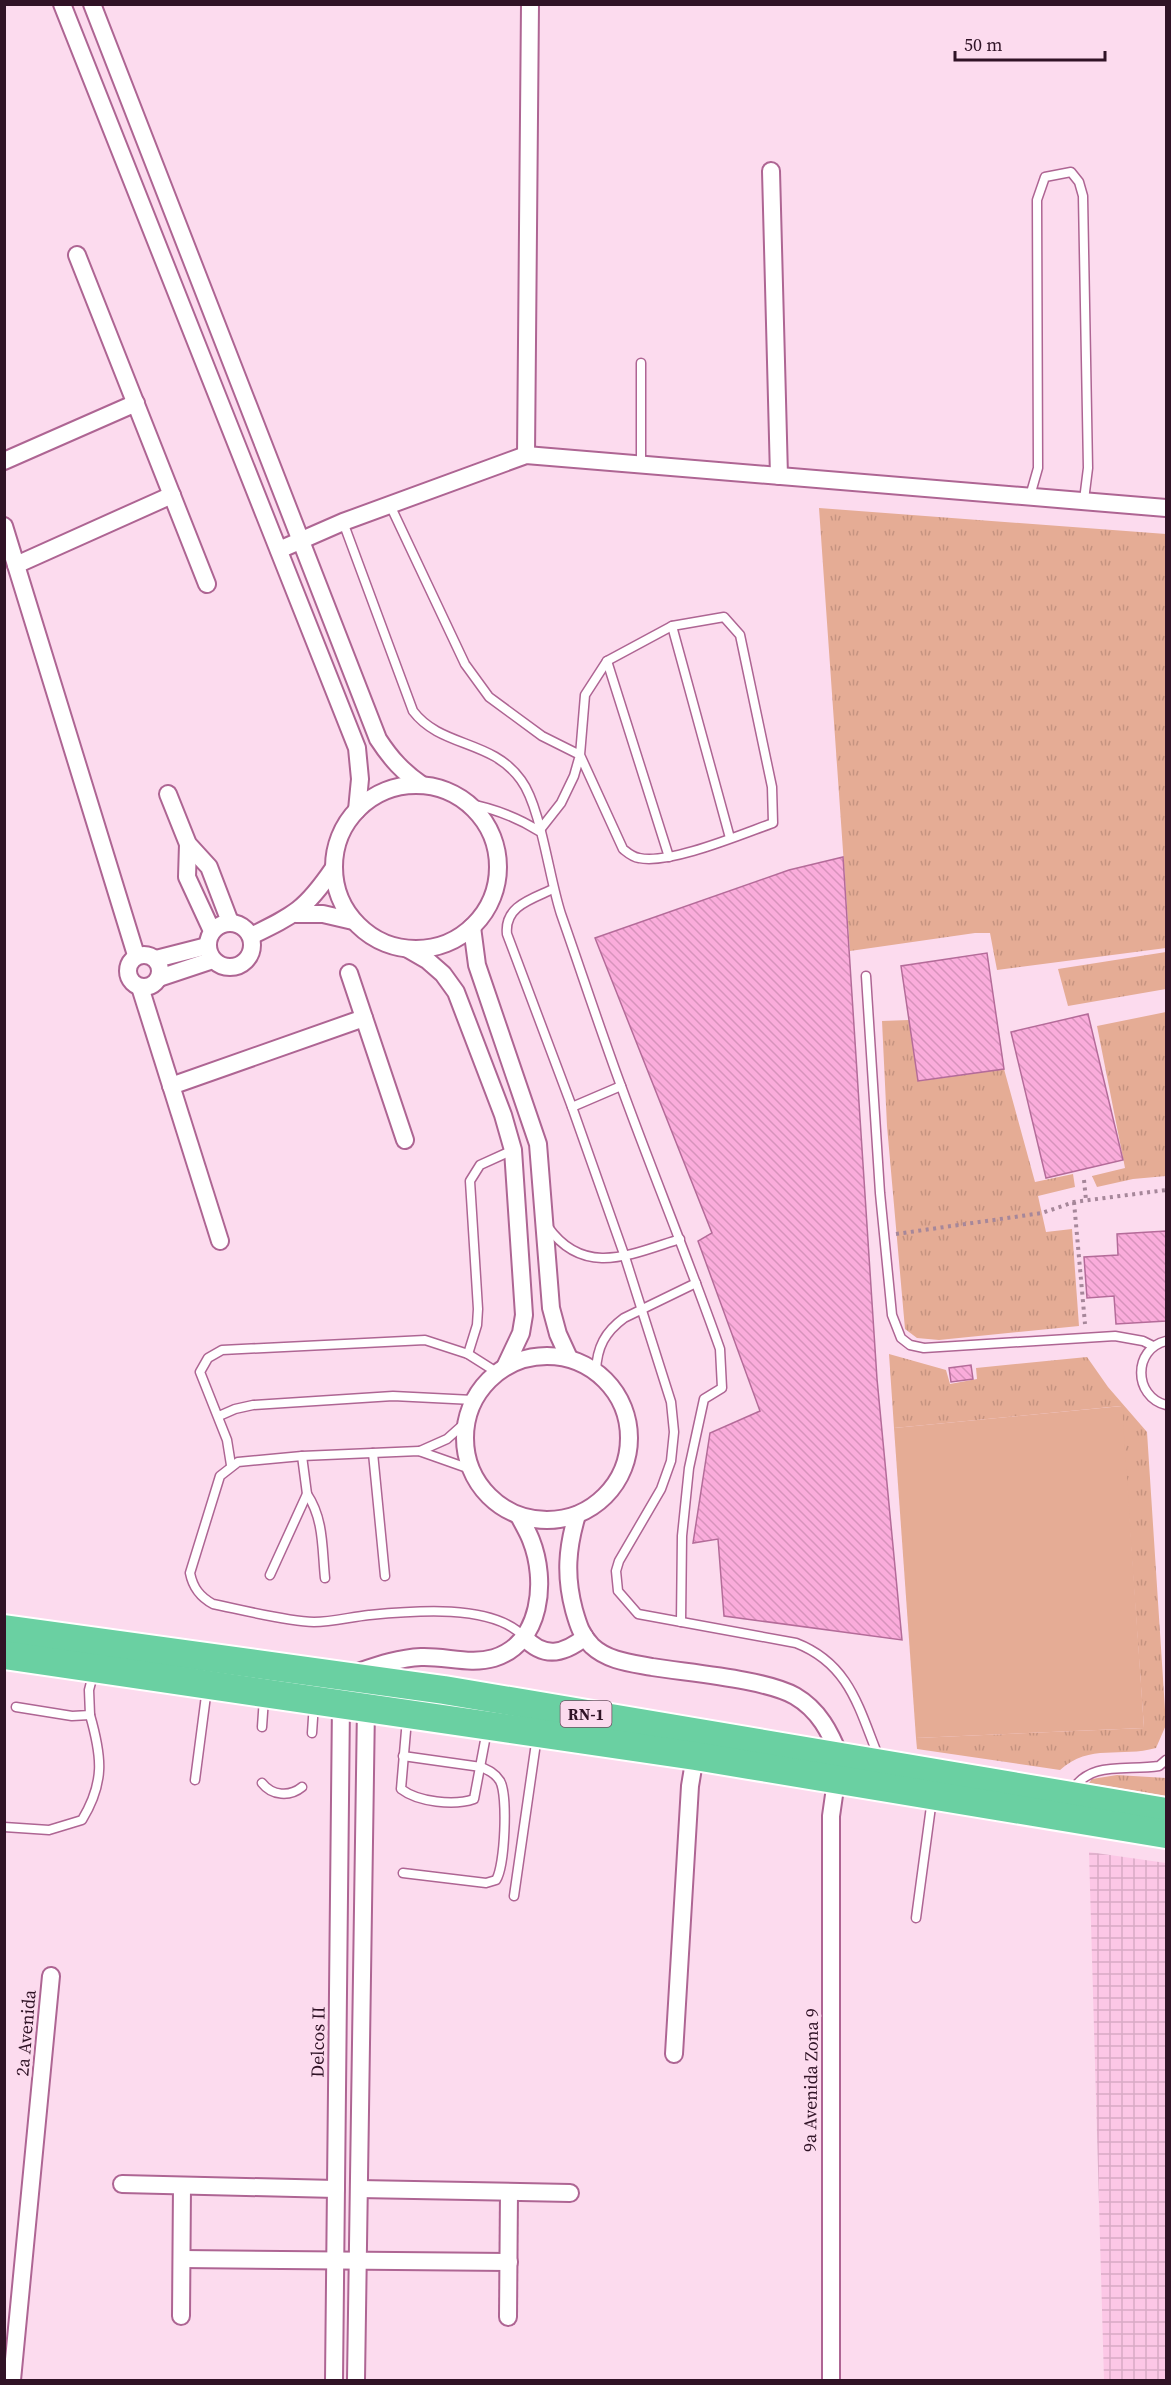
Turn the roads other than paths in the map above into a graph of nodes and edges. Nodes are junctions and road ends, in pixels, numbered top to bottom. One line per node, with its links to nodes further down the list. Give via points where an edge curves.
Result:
1 (63, 4): 20 (street)
2 (92, 4): 19 (street)
3 (530, 4): 8 (street)
4 (771, 171): 11 (street)
5 (77, 255): 7 (street)
6 (641, 363): 10 (lane)
7 (136, 403): 9 (street); 12 (street)
8 (526, 455): 10 (street); 15 (street)
9 (4, 461)
10 (641, 465): 11 (street)
11 (779, 476): 13 (street)
12 (172, 495): 21 (street); 22 (street)
13 (1030, 496): 14 (street); 14 (lane, via 1038,468 1037,200 1045,177 1071,172 1083,196 1088,468)
14 (1084, 500): 16 (street)
15 (390, 505): 17 (street); 25 (lane, via 465,664 489,697 542,736)
16 (1167, 508)
17 (343, 522): 19 (street); 30 (lane, via 413,711 428,728 495,754 510,766 531,798)
18 (4, 526): 21 (street)
19 (301, 540): 20 (street); 26 (street, via 378,739 405,773)
20 (279, 550): 29 (street, via 357,748)
21 (16, 565): 43 (street)
22 (207, 584)
23 (672, 626): 24 (lane); 31 (lane); 31 (lane, via 724,617 740,635 772,787 773,823)
24 (607, 661): 25 (lane, via 585,694); 33 (lane)
25 (580, 755): 30 (lane, via 561,803); 33 (lane, via 624,849 641,859)
26 (422, 785): 28 (street, via 453,793); 29 (street, via 398,786 376,795)
27 (168, 794): 32 (street)
28 (465, 803): 30 (lane, via 492,807); 39 (street, via 478,813 494,840 499,871 491,902)
29 (357, 810): 34 (street, via 339,837)
30 (539, 831): 35 (lane)
31 (730, 838): 33 (lane)
32 (188, 844): 38 (street, via 208,867); 41 (street, via 187,877)
33 (669, 857)
34 (333, 869): 36 (street); 37 (street, via 339,896)
35 (553, 889): 51 (lane); 52 (lane, via 515,908 506,928)
36 (296, 914): 37 (street, via 323,914); 40 (street)
37 (353, 921): 42 (street, via 378,940)
38 (230, 922): 40 (street); 41 (street, via 223,923)
39 (472, 927): 42 (street, via 442,945); 55 (street, via 477,965 538,1144)
40 (251, 936): 41 (street, via 252,951 243,964 227,967)
41 (211, 946): 44 (street); 47 (street)
42 (408, 949): 54 (street, via 443,974 456,992)
43 (136, 955): 44 (street, via 147,954); 48 (street, via 129,962 127,973 131,982)
44 (156, 959): 47 (street)
45 (350, 973): 49 (street)
46 (866, 976): 62 (lane, via 883,1235 892,1315 901,1338 910,1345 939,1348 1086,1337 1132,1338)
47 (159, 978): 48 (street, via 151,986)
48 (140, 987): 50 (street)
49 (364, 1018): 50 (street); 53 (street)
50 (171, 1086): 57 (street)
51 (621, 1086): 52 (lane); 56 (lane)
52 (572, 1107): 58 (lane)
53 (405, 1140)
54 (513, 1150): 63 (lane, via 480,1165 470,1181 478,1309); 65 (street, via 524,1315 521,1333)
55 (545, 1222): 58 (lane, via 565,1245 578,1253 609,1259); 64 (street, via 551,1308)
56 (680, 1239): 58 (lane); 59 (lane)
57 (220, 1241)
58 (625, 1257): 60 (lane)
59 (696, 1283): 60 (lane); 82 (lane, via 720,1349 722,1388 704,1399 689,1468 682,1536)
60 (641, 1310): 66 (lane, via 624,1318 606,1335 598,1352); 82 (lane, via 671,1402 674,1432 671,1461 661,1489 619,1561 616,1581 623,1600 638,1614)
61 (1167, 1341): 62 (lane)
62 (1153, 1346): 68 (lane, via 1140,1377 1150,1397)
63 (468, 1354): 65 (lane); 69 (lane, via 424,1340 222,1350 208,1358 200,1372)
64 (569, 1358): 65 (street, via 537,1357); 66 (street)
65 (502, 1370): 67 (street, via 487,1381)
66 (596, 1371): 77 (street, via 617,1392 628,1419 630,1449 621,1477 602,1500)
67 (473, 1401): 69 (lane, via 393,1396 265,1404 235,1408); 70 (street)
68 (1167, 1405)
69 (219, 1416): 74 (lane)
70 (466, 1422): 71 (lane, via 447,1439); 75 (street, via 465,1446)
71 (419, 1451): 72 (lane); 75 (lane)
72 (373, 1453): 73 (lane); 80 (lane)
73 (302, 1456): 74 (lane, via 246,1460); 76 (lane)
74 (231, 1466): 84 (lane, via 220,1476 190,1573 195,1588 206,1600 314,1622 422,1612 484,1616 502,1621)
75 (470, 1469): 78 (street, via 489,1498)
76 (307, 1494): 79 (lane); 81 (lane, via 320,1521)
77 (577, 1515): 78 (street, via 548,1521); 85 (street, via 567,1568 578,1627)
78 (519, 1516): 84 (street, via 538,1567 537,1608)
79 (270, 1575)
80 (385, 1576)
81 (325, 1578)
82 (681, 1622): 101 (lane, via 796,1643 827,1659 849,1686)
83 (4, 1629): 90 (highway, RN-1)
84 (524, 1637): 85 (street, via 532,1646 554,1653 573,1647); 90 (street, via 508,1652 479,1661 406,1658)
85 (585, 1637): 103 (street, via 616,1660 783,1690 817,1713 830,1732)
86 (4, 1655): 87 (highway, RN-1)
87 (95, 1668): 88 (highway, RN-1); 93 (lane, via 89,1690)
88 (208, 1685): 89 (highway, RN-1); 104 (lane)
89 (264, 1692): 90 (highway, RN-1); 95 (lane)
90 (342, 1697): 92 (highway, RN-1); 97 (lane); 103 (highway, RN-1, via 444,1690); 119 (street, Delcos II); 120 (street)
91 (16, 1707): 93 (lane)
92 (408, 1713): 94 (highway, RN-1); 98 (lane)
93 (90, 1715): 110 (lane, via 100,1774 94,1799 82,1820 50,1830)
94 (488, 1725): 96 (highway, RN-1); 102 (lane)
95 (262, 1727)
96 (537, 1732): 99 (highway, RN-1); 113 (lane)
97 (312, 1733)
98 (403, 1756): 102 (lane); 102 (lane, via 401,1790 408,1795 461,1804 474,1799)
99 (695, 1756): 103 (highway, RN-1); 116 (street)
100 (1167, 1760): 107 (lane, via 1147,1768 1090,1771 1079,1778)
101 (881, 1764): 103 (highway, RN-1); 107 (highway, RN-1)
102 (481, 1767): 112 (lane, via 492,1772 504,1792 501,1869 496,1880 486,1883)
103 (838, 1769): 108 (highway, RN-1); 133 (street, 9a Avenida Zona 9, via 831,1816)
104 (195, 1780)
105 (262, 1783): 106 (lane, via 274,1793 289,1794)
106 (302, 1787)
107 (1069, 1795): 109 (highway, RN-1)
108 (933, 1796): 111 (highway, RN-1); 114 (lane)
109 (1167, 1812)
110 (4, 1827)
111 (1167, 1834)
112 (404, 1873)
113 (513, 1896)
114 (916, 1918)
115 (51, 1976): 127 (street, 2a Avenida)
116 (674, 2054)
117 (122, 2184): 118 (street)
118 (182, 2186): 119 (street); 123 (street)
119 (336, 2189): 124 (street, Delcos II)
120 (359, 2189): 121 (street); 125 (street)
121 (509, 2192): 122 (street); 126 (street)
122 (570, 2193)
123 (182, 2259): 124 (street); 128 (street)
124 (335, 2260): 125 (street); 131 (street, Delcos II)
125 (358, 2260): 126 (street); 132 (street)
126 (508, 2262): 129 (street)
127 (12, 2316): 130 (street, 2a Avenida)
128 (181, 2316)
129 (508, 2317)
130 (12, 2380)
131 (334, 2380)
132 (356, 2380)
133 (831, 2380)

